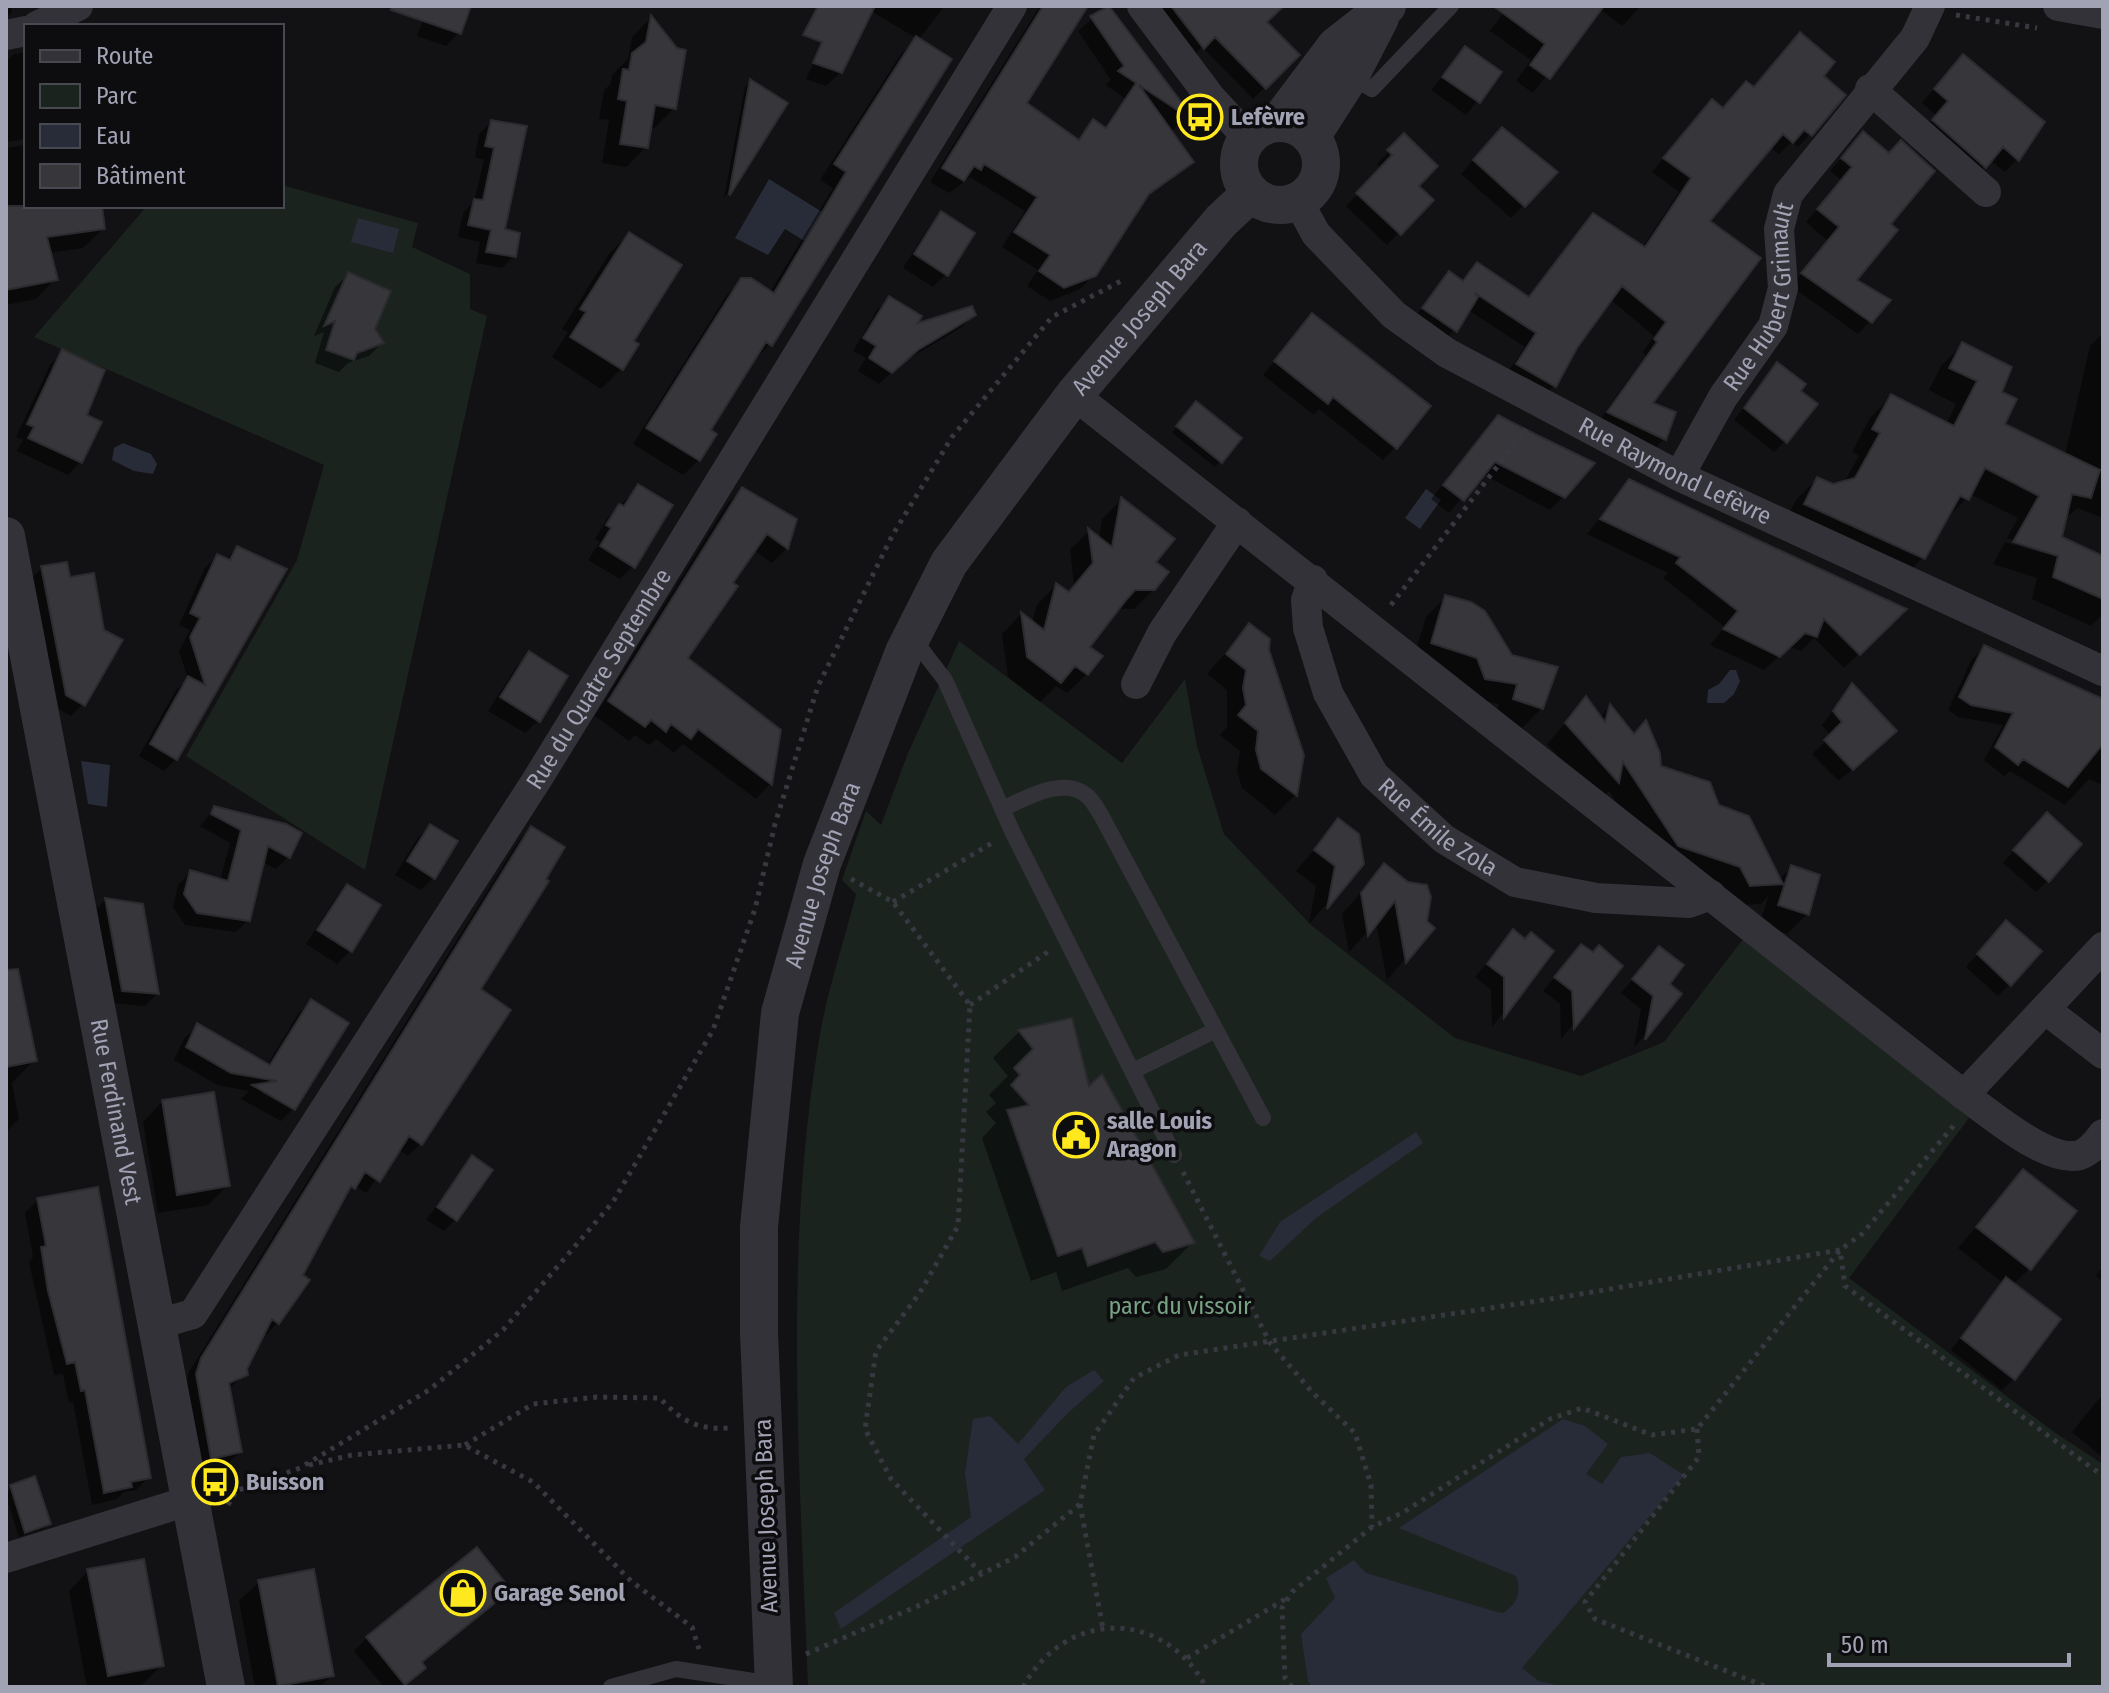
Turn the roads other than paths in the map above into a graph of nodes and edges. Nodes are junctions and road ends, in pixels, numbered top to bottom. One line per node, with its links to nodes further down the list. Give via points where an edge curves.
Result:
1 (78, 6): 9 (street)
2 (1012, 6): 35 (street, Rue du Quatre Septembre, via 538,778 193,1314)
3 (1142, 6): 12 (street, via 1211,98)
4 (1451, 6): 10 (lane)
5 (1386, 7): 10 (street); 12 (street, via 1336,46)
6 (1930, 8): 11 (street, Rue Hubert Grimault, via 1915,38)
7 (2103, 14): 8 (street)
8 (2050, 18)
9 (41, 24)
10 (1361, 82): 12 (street)
11 (1870, 89): 13 (street); 17 (street, Rue Hubert Grimault, via 1788,194 1779,229 1783,288 1773,326 1723,397)
12 (1279, 133): 14 (street, via 1239,160); 15 (street, via 1318,147 1320,172)
13 (1986, 192)
14 (1251, 193): 15 (street, via 1273,204); 16 (street, Avenue Joseph Bara, via 1221,221)
15 (1298, 201): 17 (street, Rue Raymond Lefèvre, via 1316,234 1394,315 1447,353)
16 (1074, 395): 18 (street); 21 (street, Avenue Joseph Bara, via 949,563)
17 (1679, 476): 22 (street, Rue Raymond Lefèvre)
18 (1237, 522): 20 (street); 23 (street, via 1162,633)
19 (6, 536): 35 (street, Rue Ferdinand Vest)
20 (1313, 580): 25 (street); 25 (street, Rue Émile Zola, via 1306,600 1308,628 1328,693 1374,775 1444,839 1515,882 1596,898 1689,903)
21 (912, 637): 24 (lane, via 945,680); 38 (street, Avenue Joseph Bara, via 822,864 780,1013 759,1227)
22 (2103, 671)
23 (1136, 684)
24 (1002, 809): 28 (lane, via 1061,787 1086,794); 30 (lane)
25 (1711, 895): 31 (street)
26 (2103, 947): 27 (street)
27 (2046, 1010): 29 (street); 31 (street)
28 (1216, 1030): 30 (lane); 32 (lane)
29 (2103, 1054)
30 (1133, 1071): 34 (lane)
31 (1969, 1098): 33 (street, via 2045,1150 2065,1156 2081,1155)
32 (1263, 1118)
33 (2103, 1134)
34 (1174, 1155)
35 (158, 1324): 36 (street, Rue Ferdinand Vest)
36 (191, 1500): 37 (street); 39 (street, Rue Ferdinand Vest)
37 (6, 1558)
38 (774, 1678): 40 (lane, via 676,1669)
39 (226, 1687)
40 (611, 1687)

